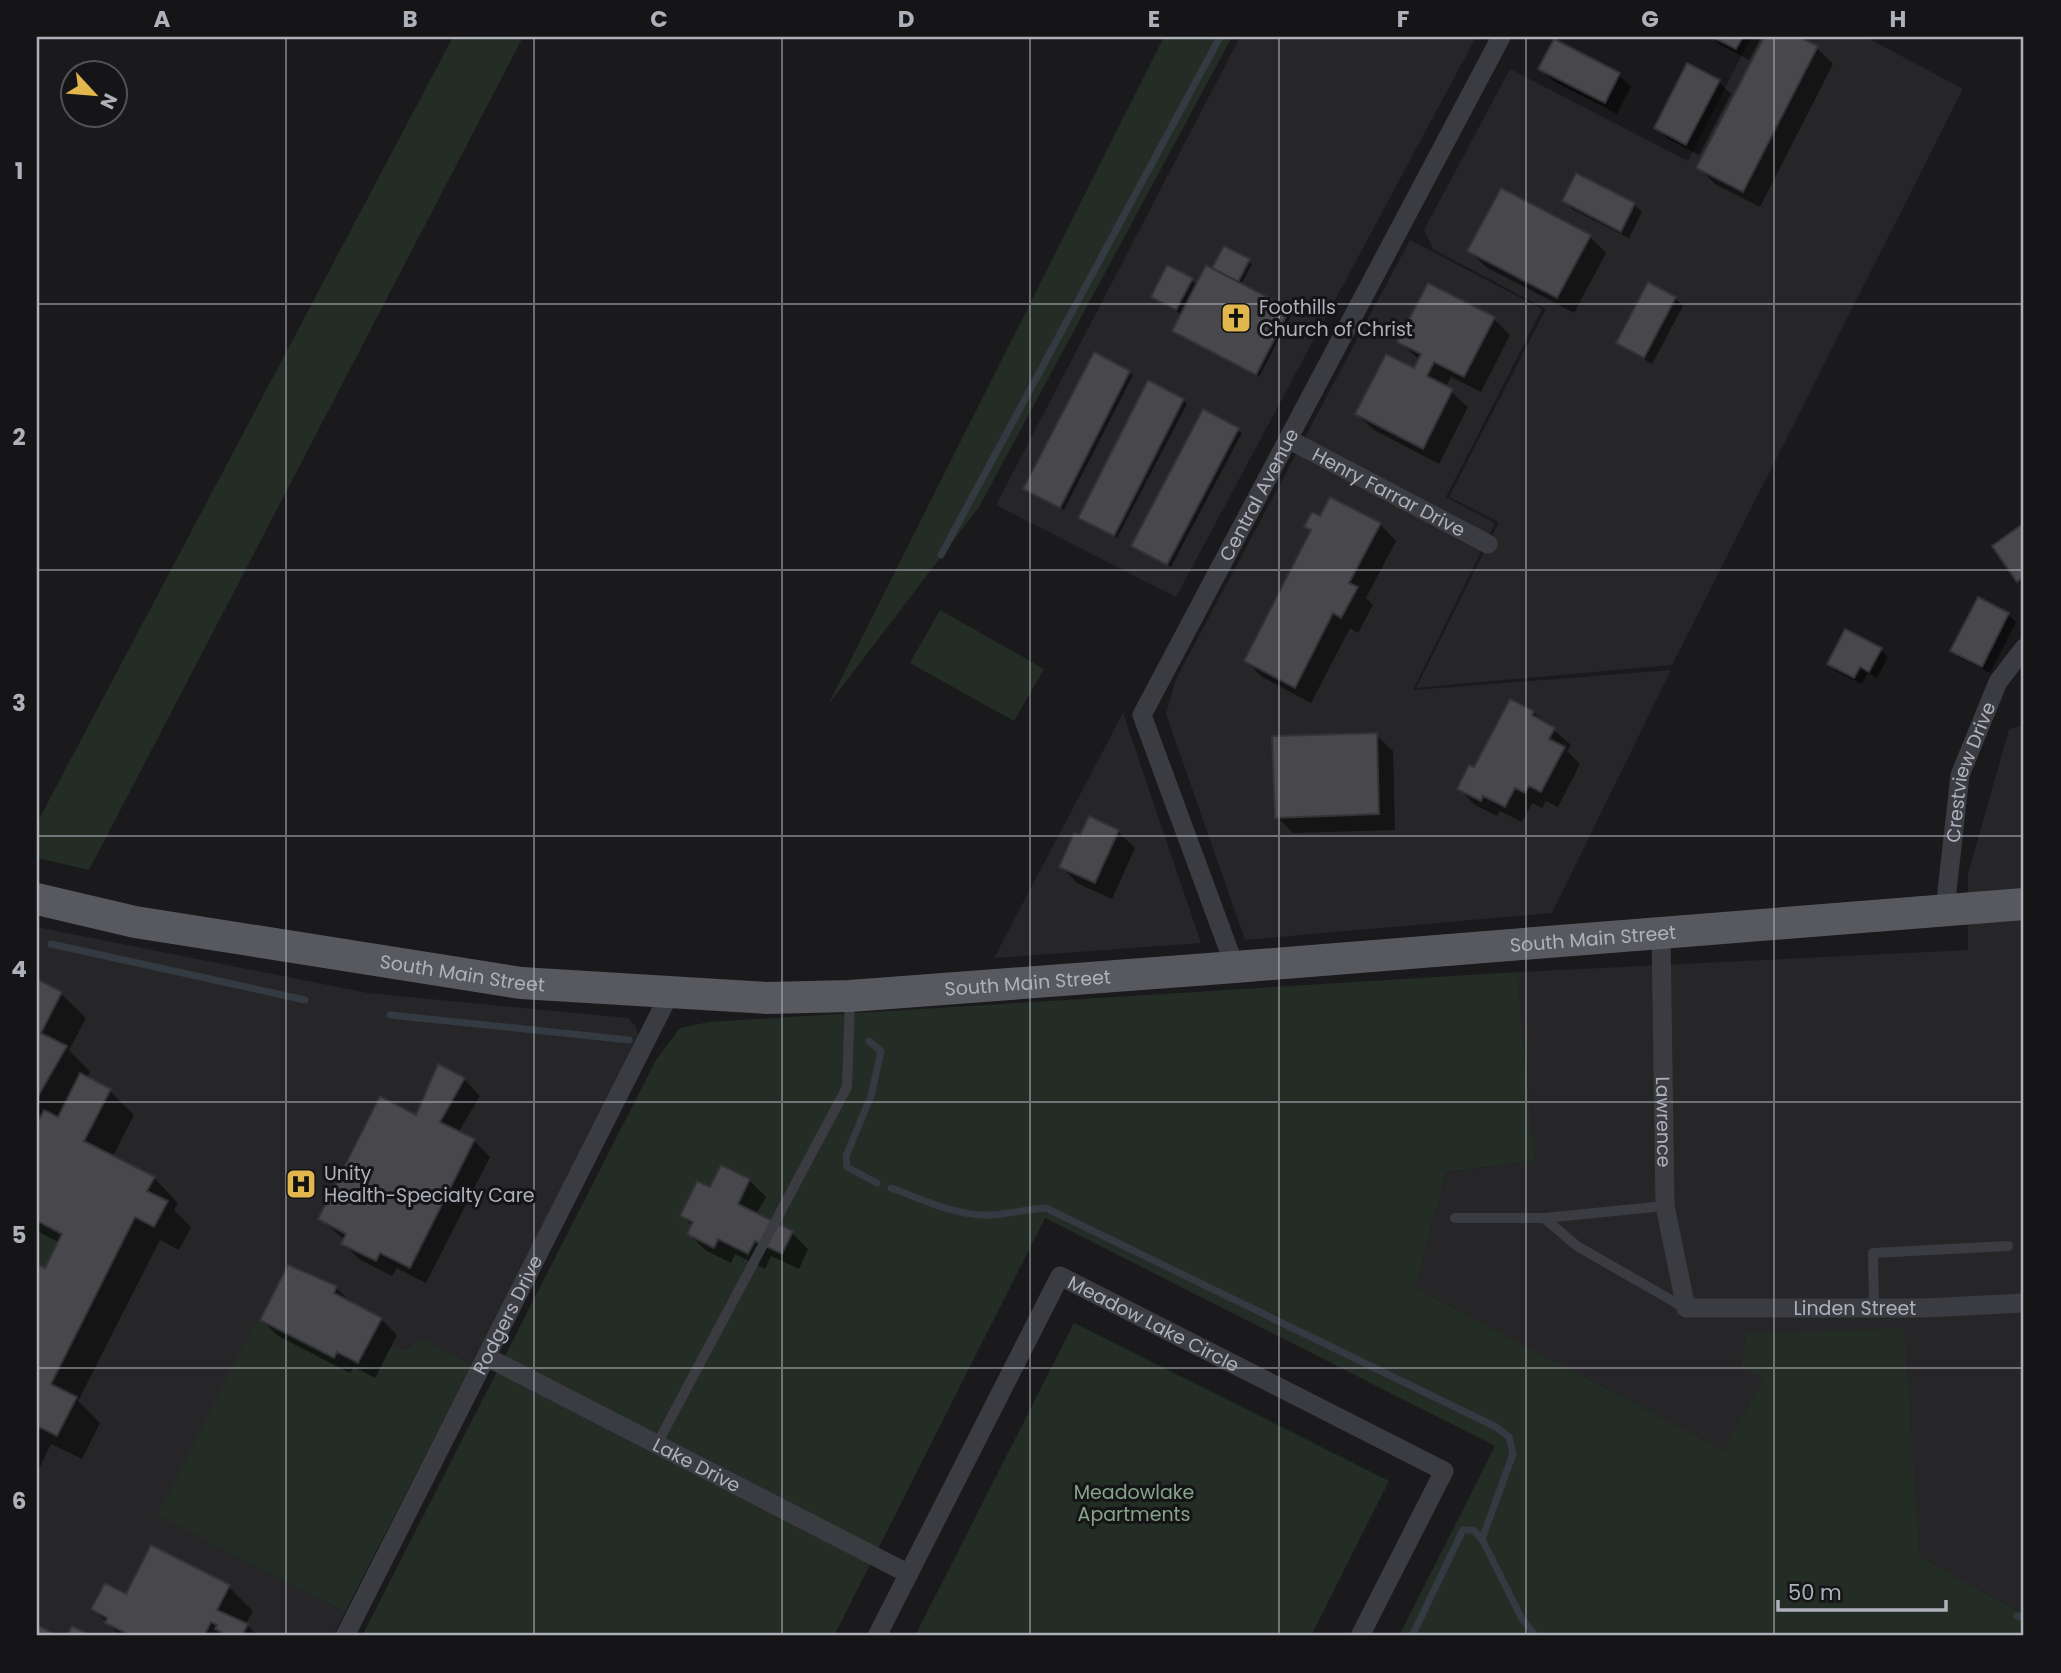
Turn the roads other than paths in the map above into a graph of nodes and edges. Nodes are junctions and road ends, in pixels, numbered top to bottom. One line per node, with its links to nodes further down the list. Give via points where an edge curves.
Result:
1 (1501, 37): 2 (street, Central Avenue)
2 (1288, 439): 3 (street, Henry Farrar Drive); 9 (street, Central Avenue, via 1142,715)
3 (1488, 544)
4 (2024, 648): 7 (street, Crestview Drive, via 1998,682 1960,775)
5 (37, 899): 10 (main road, South Main Street, via 135,922 374,962 521,983)
6 (2024, 904): 7 (main road, South Main Street)
7 (1945, 909): 8 (main road, South Main Street)
8 (1661, 933): 9 (main road, South Main Street); 12 (street, Lawrence)
9 (1235, 967): 11 (main road, South Main Street)
10 (670, 993): 11 (main road, South Main Street); 19 (street, Rodgers Drive)
11 (850, 996): 20 (lane, via 847,1087)
12 (1665, 1206): 14 (lane); 17 (street, Lawrence)
13 (1455, 1218): 14 (lane)
14 (1544, 1218): 17 (lane, via 1577,1246)
15 (2008, 1246): 18 (lane, via 1873,1253)
16 (2024, 1303): 18 (street, Linden Street)
17 (1686, 1308): 18 (street, Linden Street)
18 (1874, 1308)
19 (487, 1357): 20 (street, Lake Drive); 22 (street, Rodgers Drive)
20 (657, 1444): 21 (street, Lake Drive)
21 (909, 1574): 23 (street, Meadow Lake Circle); 24 (street, Meadow Lake Circle, via 1060,1276 1444,1471)
22 (345, 1636)
23 (877, 1636)
24 (1360, 1636)

